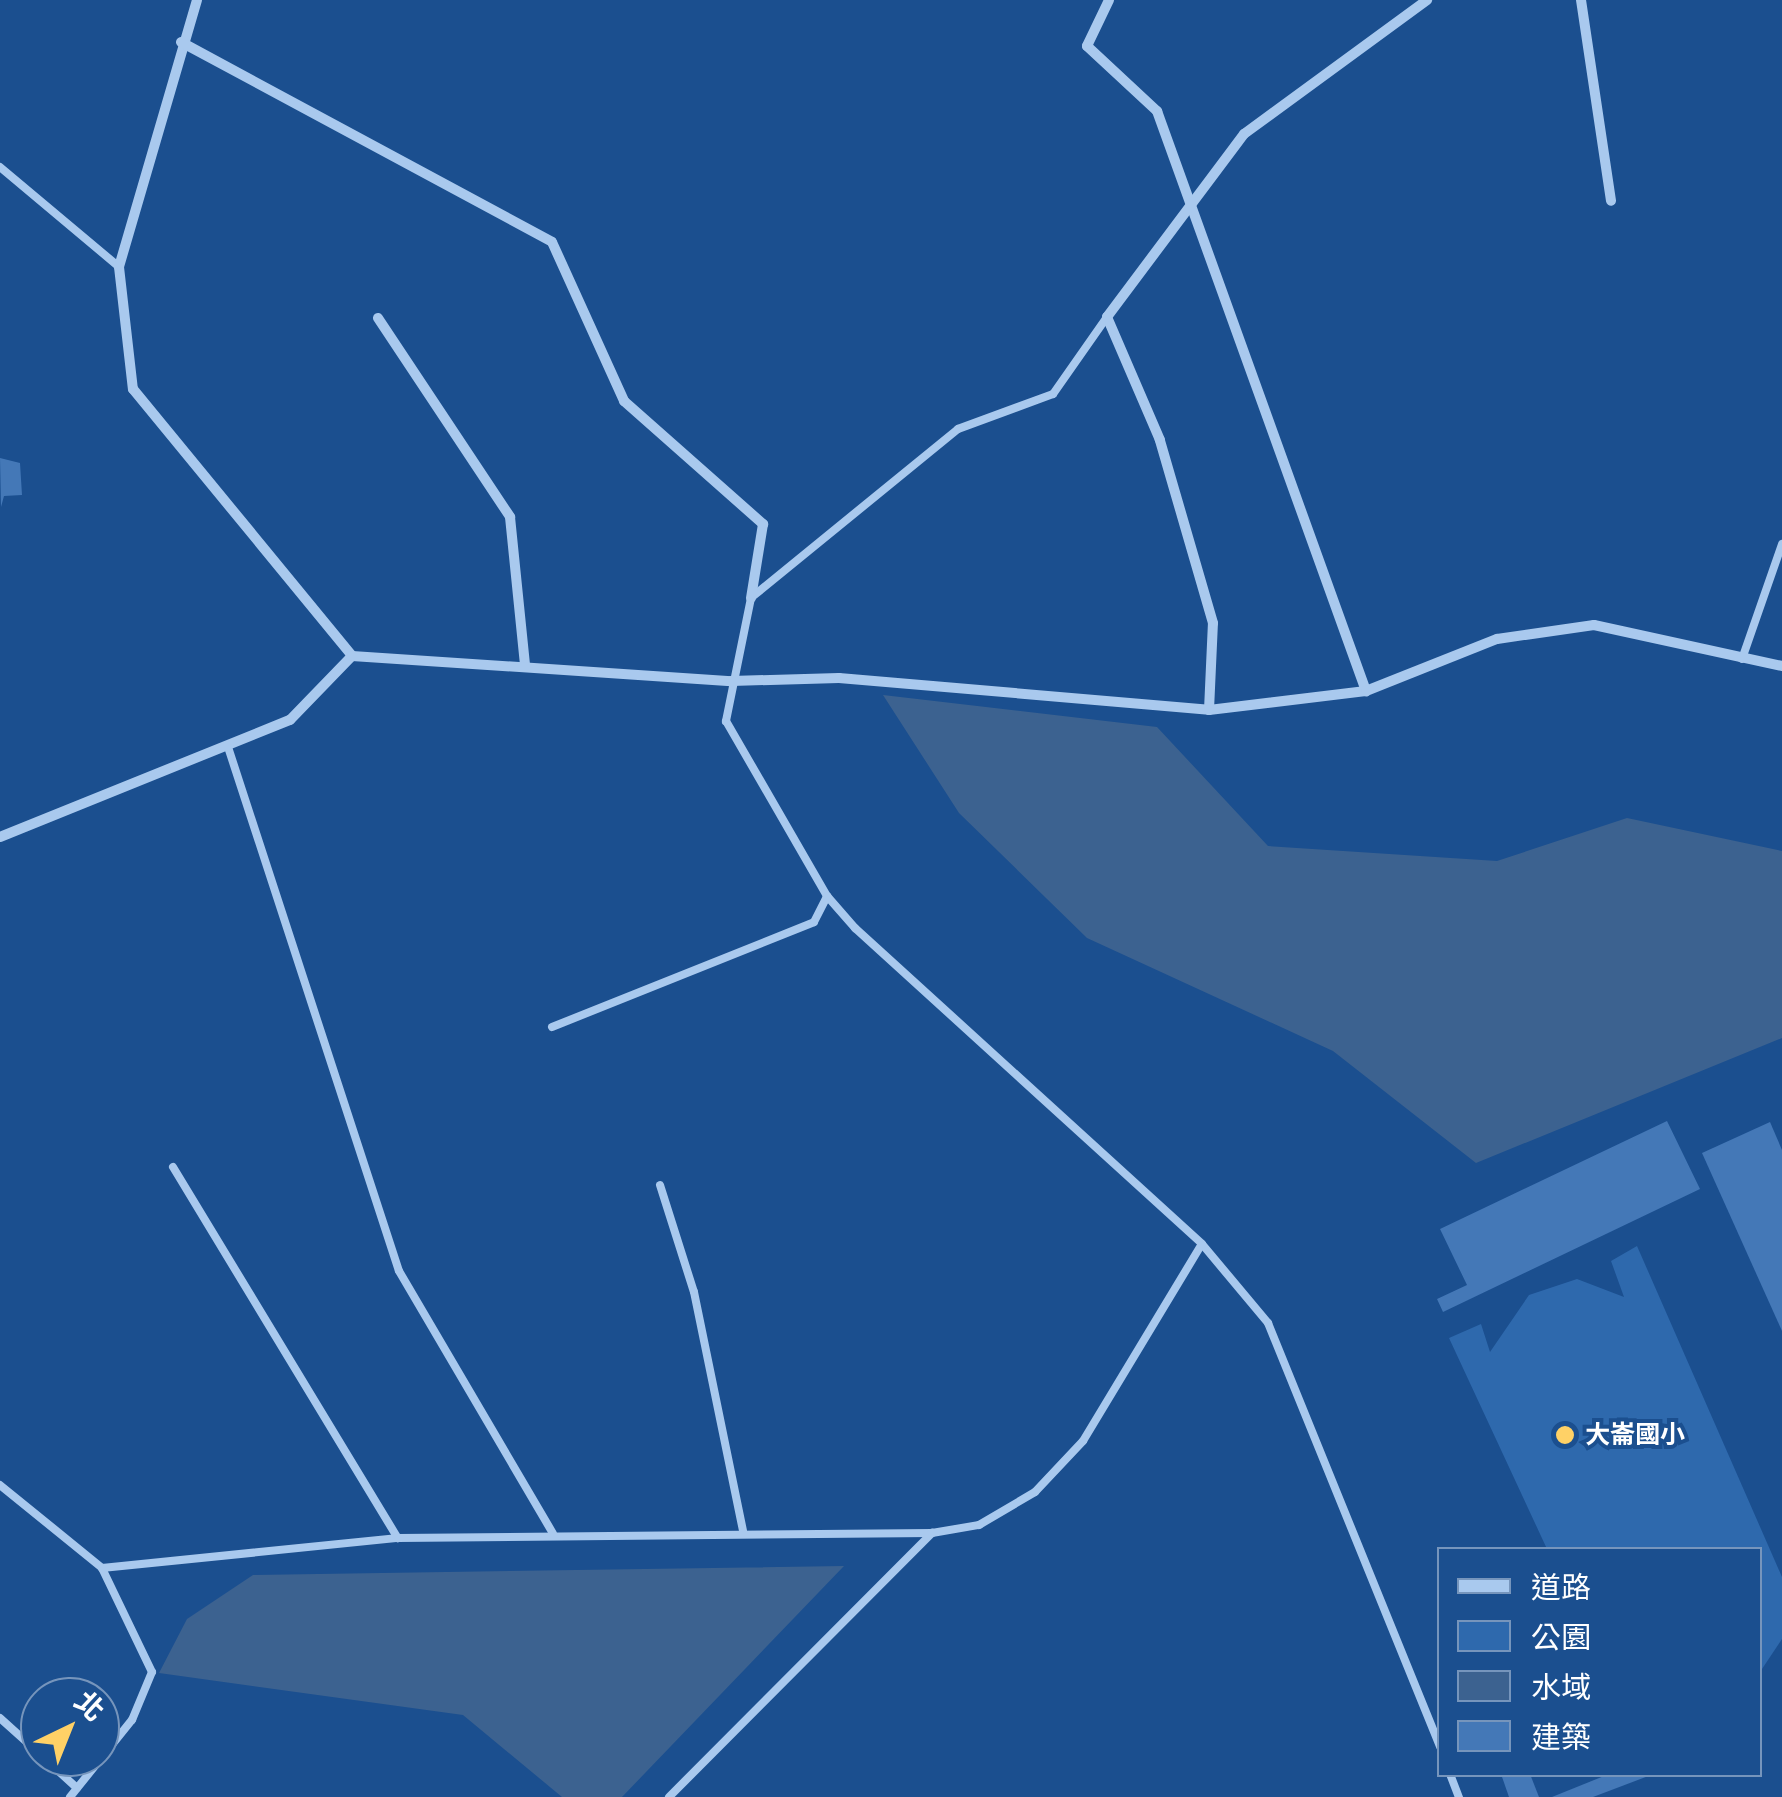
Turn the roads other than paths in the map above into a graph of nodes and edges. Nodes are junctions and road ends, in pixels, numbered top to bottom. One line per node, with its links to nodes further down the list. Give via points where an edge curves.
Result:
1 (197, 0): 5 (street)
2 (1109, 0): 8 (street, via 1087,46 1157,111)
3 (1428, 0): 8 (street, via 1244,134)
4 (1580, 0): 7 (street)
5 (181, 42): 9 (street); 13 (street, via 552,242 624,401 763,524)
6 (0, 167): 9 (lane)
7 (1612, 200)
8 (1195, 206): 10 (street); 19 (street)
9 (119, 266): 14 (street, via 133,390)
10 (1108, 316): 13 (lane, via 1053,394 958,429); 20 (street, via 1160,440 1212,623)
11 (378, 318): 16 (street, via 510,517)
12 (1782, 544): 15 (lane)
13 (751, 598): 18 (lane)
14 (352, 656): 16 (street); 21 (street, via 290,720)
15 (1742, 660): 17 (street); 19 (street, via 1594,625 1497,639)
16 (525, 664): 18 (street)
17 (1782, 666)
18 (730, 680): 20 (street, via 839,678); 23 (lane, via 726,721)
19 (1366, 691): 20 (street)
20 (1209, 710)
21 (228, 747): 22 (street); 30 (lane, via 399,1271)
22 (0, 836)
23 (827, 896): 24 (lane, via 814,922); 27 (lane)
24 (552, 1027)
25 (173, 1167): 32 (lane)
26 (660, 1185): 29 (lane, via 694,1292)
27 (1202, 1244): 31 (lane, via 1084,1441 1036,1492 979,1525); 36 (lane, via 1268,1323)
28 (0, 1484): 33 (lane)
29 (743, 1531): 30 (lane); 31 (lane)
30 (553, 1533): 32 (lane)
31 (932, 1533): 40 (lane)
32 (398, 1538): 33 (lane)
33 (102, 1568): 38 (lane, via 152,1672 132,1720)
34 (0, 1718): 35 (lane)
35 (20, 1737)
36 (1437, 1740)
37 (65, 1777): 38 (lane)
38 (77, 1788): 39 (lane)
39 (70, 1797)
40 (669, 1797)

